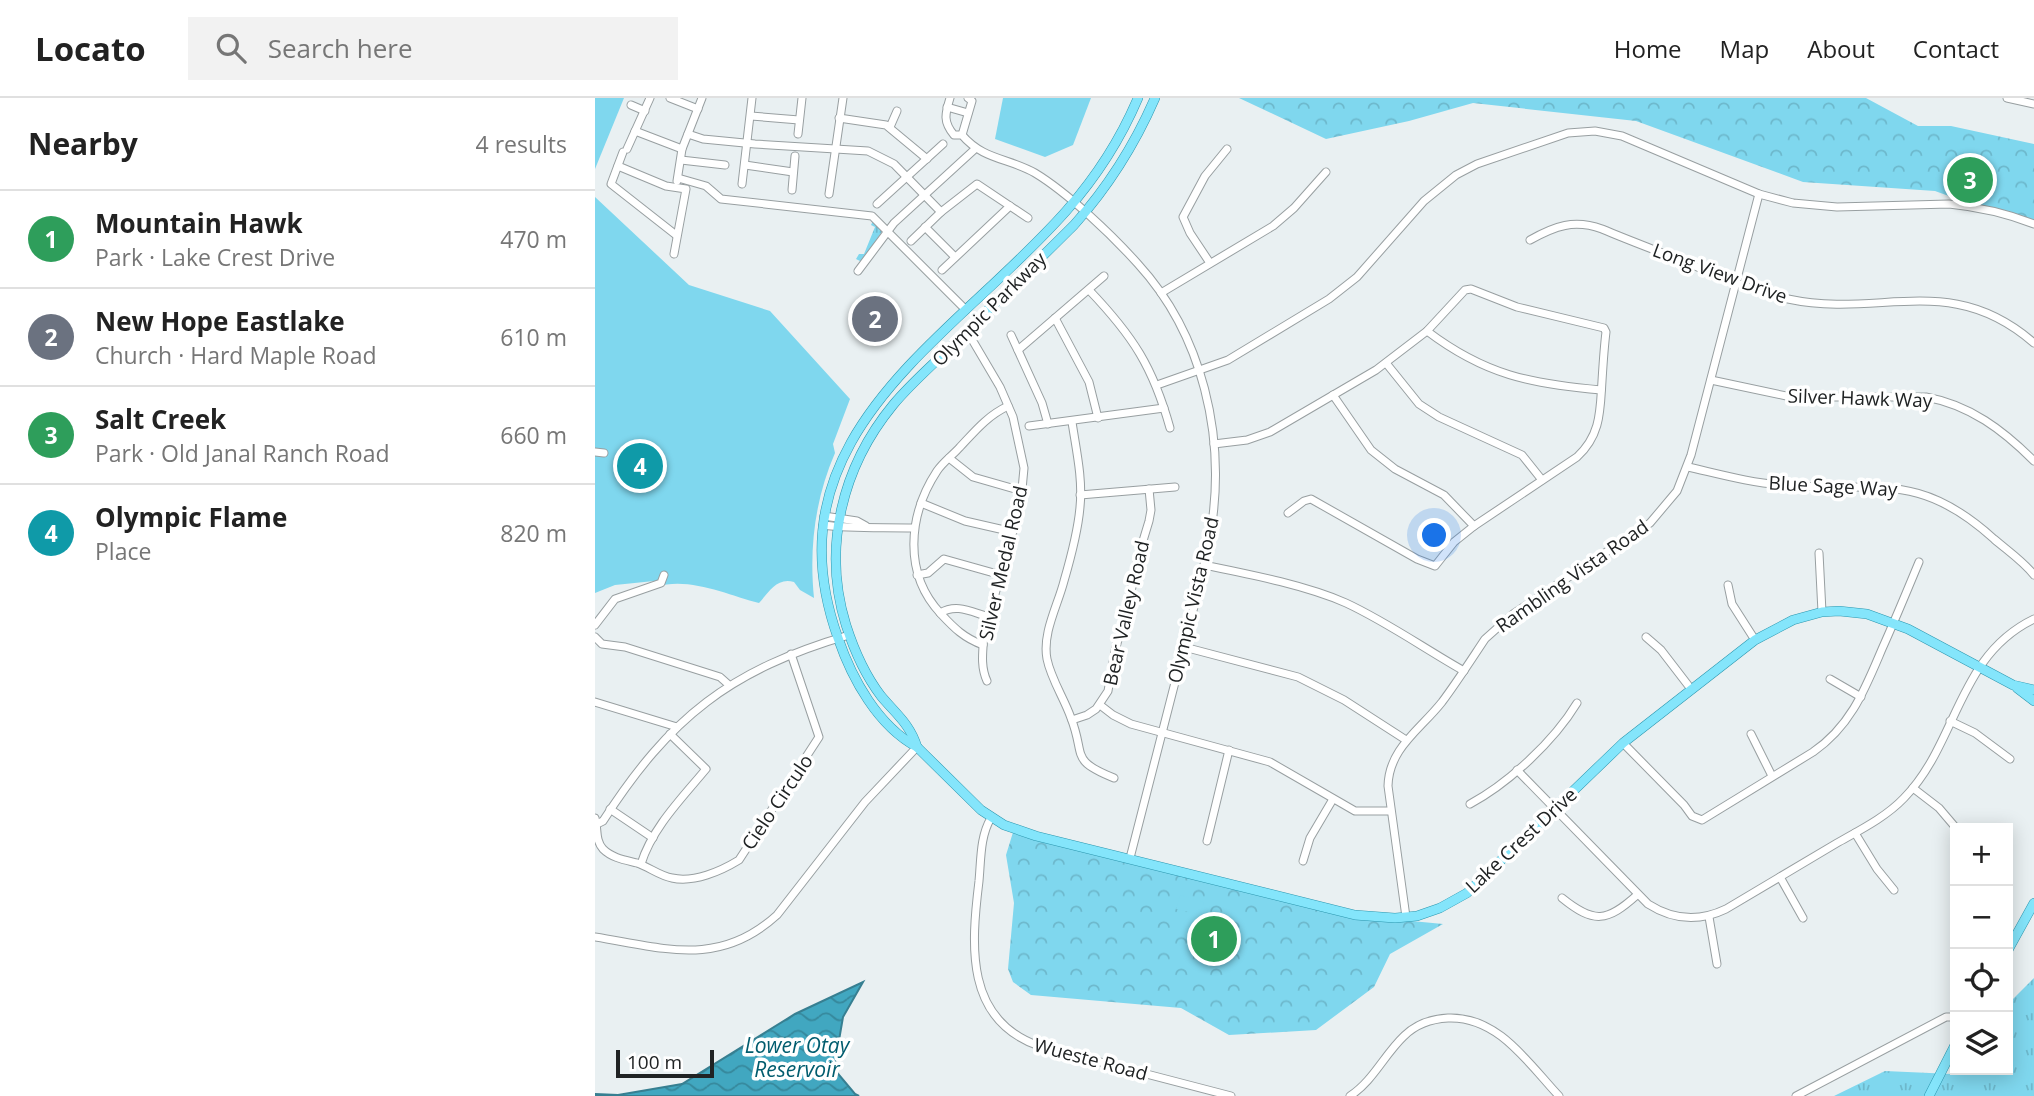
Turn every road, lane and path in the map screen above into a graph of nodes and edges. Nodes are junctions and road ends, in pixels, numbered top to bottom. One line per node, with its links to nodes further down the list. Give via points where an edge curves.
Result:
1 (650, 98): 16 (street)
2 (670, 98): 15 (street)
3 (702, 98): 15 (street)
4 (752, 98): 19 (street)
5 (802, 98): 21 (street)
6 (843, 98): 20 (street)
7 (950, 98): 14 (street)
8 (968, 98): 18 (street, via 972,101)
9 (1137, 98): 48 (main road, Olympic Parkway, via 1100,168)
10 (1155, 98): 52 (main road, Olympic Parkway, via 1113,175)
11 (2010, 98): 12 (street)
12 (2034, 104)
13 (631, 105): 16 (street)
14 (947, 107): 18 (street); 26 (street, via 948,128 954,135)
15 (698, 109): 24 (street)
16 (645, 111): 23 (street)
17 (897, 111): 22 (street)
18 (968, 113): 26 (street)
19 (751, 116): 21 (street); 27 (street)
20 (839, 118): 22 (street); 29 (street)
21 (799, 120): 25 (street)
22 (890, 127): 34 (street)
23 (635, 131): 30 (street); 38 (street)
24 (688, 134): 27 (street); 30 (street)
25 (797, 134)
26 (962, 135): 31 (street)
27 (748, 141): 29 (street); 37 (street)
28 (943, 144): 34 (street)
29 (835, 148): 41 (street, via 868,151); 45 (street)
30 (682, 149): 35 (street)
31 (975, 149): 47 (street); 48 (street, Olympic Vista Road, via 1034,173)
32 (1227, 149): 62 (street, via 1205,176 1183,217)
33 (795, 156): 39 (street)
34 (926, 159): 41 (street)
35 (681, 160): 36 (street); 42 (street)
36 (725, 164)
37 (745, 165): 39 (street); 43 (street)
38 (618, 166): 42 (street, via 666,186); 57 (street, via 611,184)
39 (793, 172): 44 (street)
40 (1326, 172): 62 (street, via 1284,218)
41 (908, 176): 47 (street); 49 (street)
42 (677, 183): 56 (street, via 706,186 720,200 872,216); 57 (street, via 686,189)
43 (743, 184)
44 (792, 190)
45 (829, 194)
46 (1759, 194): 54 (street, via 1837,208 1967,205); 66 (street, Rambling Vista Road); 77 (street, via 1622,136 1586,131 1552,137 1455,175 1424,201 1343,289 1228,360)
47 (925, 195): 51 (street); 56 (street)
48 (1073, 202): 52 (street, Olympic Vista Road); 69 (main road, Olympic Parkway)
49 (877, 204)
50 (1010, 206): 51 (street, via 977,184); 53 (street); 61 (street)
51 (941, 212): 55 (street)
52 (1085, 213): 68 (street, Olympic Vista Road); 71 (main road, Olympic Parkway)
53 (1028, 218)
54 (2034, 224)
55 (925, 227): 58 (street); 61 (street)
56 (888, 231): 64 (street); 69 (street)
57 (676, 236): 60 (street)
58 (911, 240)
59 (1530, 240): 66 (street, Long View Drive, via 1559,225 1583,223)
60 (674, 254)
61 (955, 257): 63 (street)
62 (1210, 263): 68 (street)
63 (942, 270)
64 (858, 271)
65 (1104, 276): 67 (street)
66 (1735, 282): 74 (street, Long View Drive, via 1809,302 1956,303 2002,319); 78 (street, Rambling Vista Road)
67 (1089, 290): 70 (street); 79 (street, via 1129,335)
68 (1161, 293): 77 (street, Olympic Vista Road)
69 (966, 310): 100 (main road, Olympic Parkway, via 884,391 865,417 834,476)
70 (1055, 318): 75 (street); 84 (street, via 1089,382)
71 (967, 331): 82 (street, Silver Medal Road); 101 (main road, Olympic Parkway, via 881,421 849,479)
72 (1427, 331): 76 (street); 80 (street, via 1471,360 1514,378); 80 (street, via 1471,289 1517,307 1604,328)
73 (1011, 335): 75 (street)
74 (2034, 343)
75 (1018, 350): 86 (street)
76 (1386, 363): 81 (street); 93 (street, via 1419,404 1522,455)
77 (1200, 370): 79 (street); 89 (street, Olympic Vista Road)
78 (1711, 380): 91 (street, Silver Hawk Way, via 1791,397 1939,400 1977,414); 92 (street, Rambling Vista Road)
79 (1157, 385): 83 (street)
80 (1601, 390): 93 (street, via 1599,423 1587,447)
81 (1333, 395): 89 (street, via 1270,432); 102 (street, via 1371,450 1395,469 1444,495)
82 (1008, 406): 90 (street, via 994,413); 96 (street, Silver Medal Road, via 1021,447)
83 (1164, 408): 84 (street); 88 (street)
84 (1098, 418): 85 (street)
85 (1072, 422): 86 (street); 97 (street)
86 (1048, 424): 87 (street)
87 (1029, 426)
88 (1170, 428)
89 (1214, 444): 107 (street, Olympic Vista Road, via 1214,506)
90 (949, 458): 96 (street, via 972,477); 98 (street)
91 (2034, 461)
92 (1688, 467): 111 (street, Blue Sage Way, via 1769,484 1916,491 1969,517); 128 (street, Rambling Vista Road, via 1668,503 1650,523 1504,621 1485,639)
93 (1542, 480): 102 (street)
94 (1175, 487): 95 (street)
95 (1149, 489): 97 (street); 139 (street, Bear Valley Road, via 1149,521 1108,691)
96 (1022, 491): 104 (street, Silver Medal Road)
97 (1080, 495): 140 (street, via 1046,645 1049,667)
98 (921, 503): 103 (street); 104 (street, via 965,521)
99 (1288, 513): 102 (street, via 1311,499 1430,565 1440,562 1454,542)
100 (823, 520): 101 (street); 122 (main road, Lake Crest Drive, via 825,584)
101 (838, 522): 103 (street, via 856,530); 119 (main road, Lake Crest Drive, via 836,570)
102 (1474, 526)
103 (914, 528): 109 (street)
104 (1013, 532): 110 (street, Silver Medal Road)
105 (1819, 553): 113 (street)
106 (1919, 562): 117 (street)
107 (1204, 565): 125 (street, Olympic Vista Road); 128 (street, via 1314,591 1347,604)
108 (664, 575): 118 (street, via 661,583 615,599)
109 (917, 575): 110 (street, via 930,572 944,559); 114 (street, via 928,600)
110 (1001, 575): 115 (street, Silver Medal Road)
111 (2034, 575)
112 (1728, 585): 123 (street, via 1732,604)
113 (1822, 612): 117 (main road, Lake Crest Drive, via 1854,612); 123 (main road, Lake Crest Drive, via 1793,620)
114 (940, 613): 115 (street, via 958,607); 124 (street, via 961,635)
115 (989, 617): 124 (street, Silver Medal Road)
116 (2034, 619): 127 (street, via 2003,638)
117 (1894, 623): 127 (main road, Lake Crest Drive); 135 (street)
118 (595, 625)
119 (849, 635): 122 (street); 148 (main road, Lake Crest Drive, via 871,682 912,731)
120 (595, 637): 131 (street, via 601,644 625,647 720,677)
121 (1646, 637): 133 (street)
122 (838, 638): 126 (street); 148 (main road, Lake Crest Drive, via 867,697 904,740)
123 (1755, 640): 133 (main road, Lake Crest Drive)
124 (983, 645): 130 (street, Silver Medal Road)
125 (1184, 646): 143 (street, Olympic Vista Road); 146 (street, via 1298,677)
126 (791, 654): 131 (street); 168 (street, Cielo Circulo, via 819,737 739,860 685,879)
127 (1978, 667): 132 (main road, Lake Crest Drive); 141 (street)
128 (1464, 671): 146 (street, Rambling Vista Road)
129 (1830, 679): 135 (street)
130 (987, 681)
131 (729, 685): 142 (street)
132 (2013, 685): 134 (main road, Lake Crest Drive); 136 (main road, Lake Crest Drive)
133 (1691, 689): 147 (main road, Lake Crest Drive)
134 (2034, 691)
135 (1861, 697): 152 (street, via 1826,743)
136 (2034, 701)
137 (595, 702): 142 (street)
138 (1577, 703): 151 (street, via 1563,726)
139 (1100, 705): 140 (street, Bear Valley Road); 143 (street, via 1121,720)
140 (1072, 720): 153 (street, via 1083,761)
141 (1950, 721): 150 (street); 154 (street)
142 (677, 727): 145 (street)
143 (1162, 733): 149 (street); 166 (street, Olympic Vista Road)
144 (1752, 733): 152 (street)
145 (670, 734): 157 (street); 164 (street, via 706,769)
146 (1406, 740): 159 (street, Rambling Vista Road, via 1389,770)
147 (1623, 743): 152 (street, via 1692,816 1702,820); 158 (main road, Lake Crest Drive)
148 (918, 747): 160 (main road, Lake Crest Drive); 177 (street, via 865,802 777,915 755,932 721,948 696,951)
149 (1229, 750): 155 (street, via 1270,762); 165 (street)
150 (2010, 759)
151 (1517, 770): 156 (street); 158 (street)
152 (1772, 776)
153 (1114, 778)
154 (1913, 788): 162 (street); 163 (street)
155 (1333, 799): 159 (street, via 1361,812); 167 (street, via 1310,838)
156 (1470, 804)
157 (610, 809): 161 (street, via 603,821); 164 (street)
158 (1555, 809): 171 (street); 174 (main road, Lake Crest Drive, via 1467,893 1426,914)
159 (1390, 811): 174 (street, Rambling Vista Road)
160 (991, 818): 166 (main road, Lake Crest Drive, via 1020,831); 182 (street, Wueste Road, via 982,843 975,965 981,993 996,1017 1016,1035 1039,1046)
161 (596, 821): 168 (street, Cielo Circulo, via 601,848)
162 (1952, 823)
163 (1855, 833): 169 (street); 170 (street)
164 (653, 838): 168 (street)
165 (1207, 841)
166 (1130, 858): 174 (main road, Lake Crest Drive, via 1355,915)
167 (1303, 861)
168 (641, 864)
169 (1780, 877): 175 (street); 176 (street)
170 (1894, 890)
171 (1637, 895): 172 (street, via 1612,915 1598,917 1580,912); 175 (street, via 1668,915)
172 (1562, 898)
173 (2034, 903): 178 (main road)
174 (1406, 917)
175 (1709, 917): 179 (street)
176 (1804, 918)
177 (595, 937)
178 (2009, 949)
179 (1717, 964)
180 (1950, 1017): 185 (street)
181 (1950, 1055): 186 (main road)
182 (1231, 1096)
183 (1350, 1096): 184 (street, via 1406,1034 1425,1022 1453,1018 1496,1031)
184 (1559, 1096)
185 (1797, 1096)
186 (1929, 1096)

